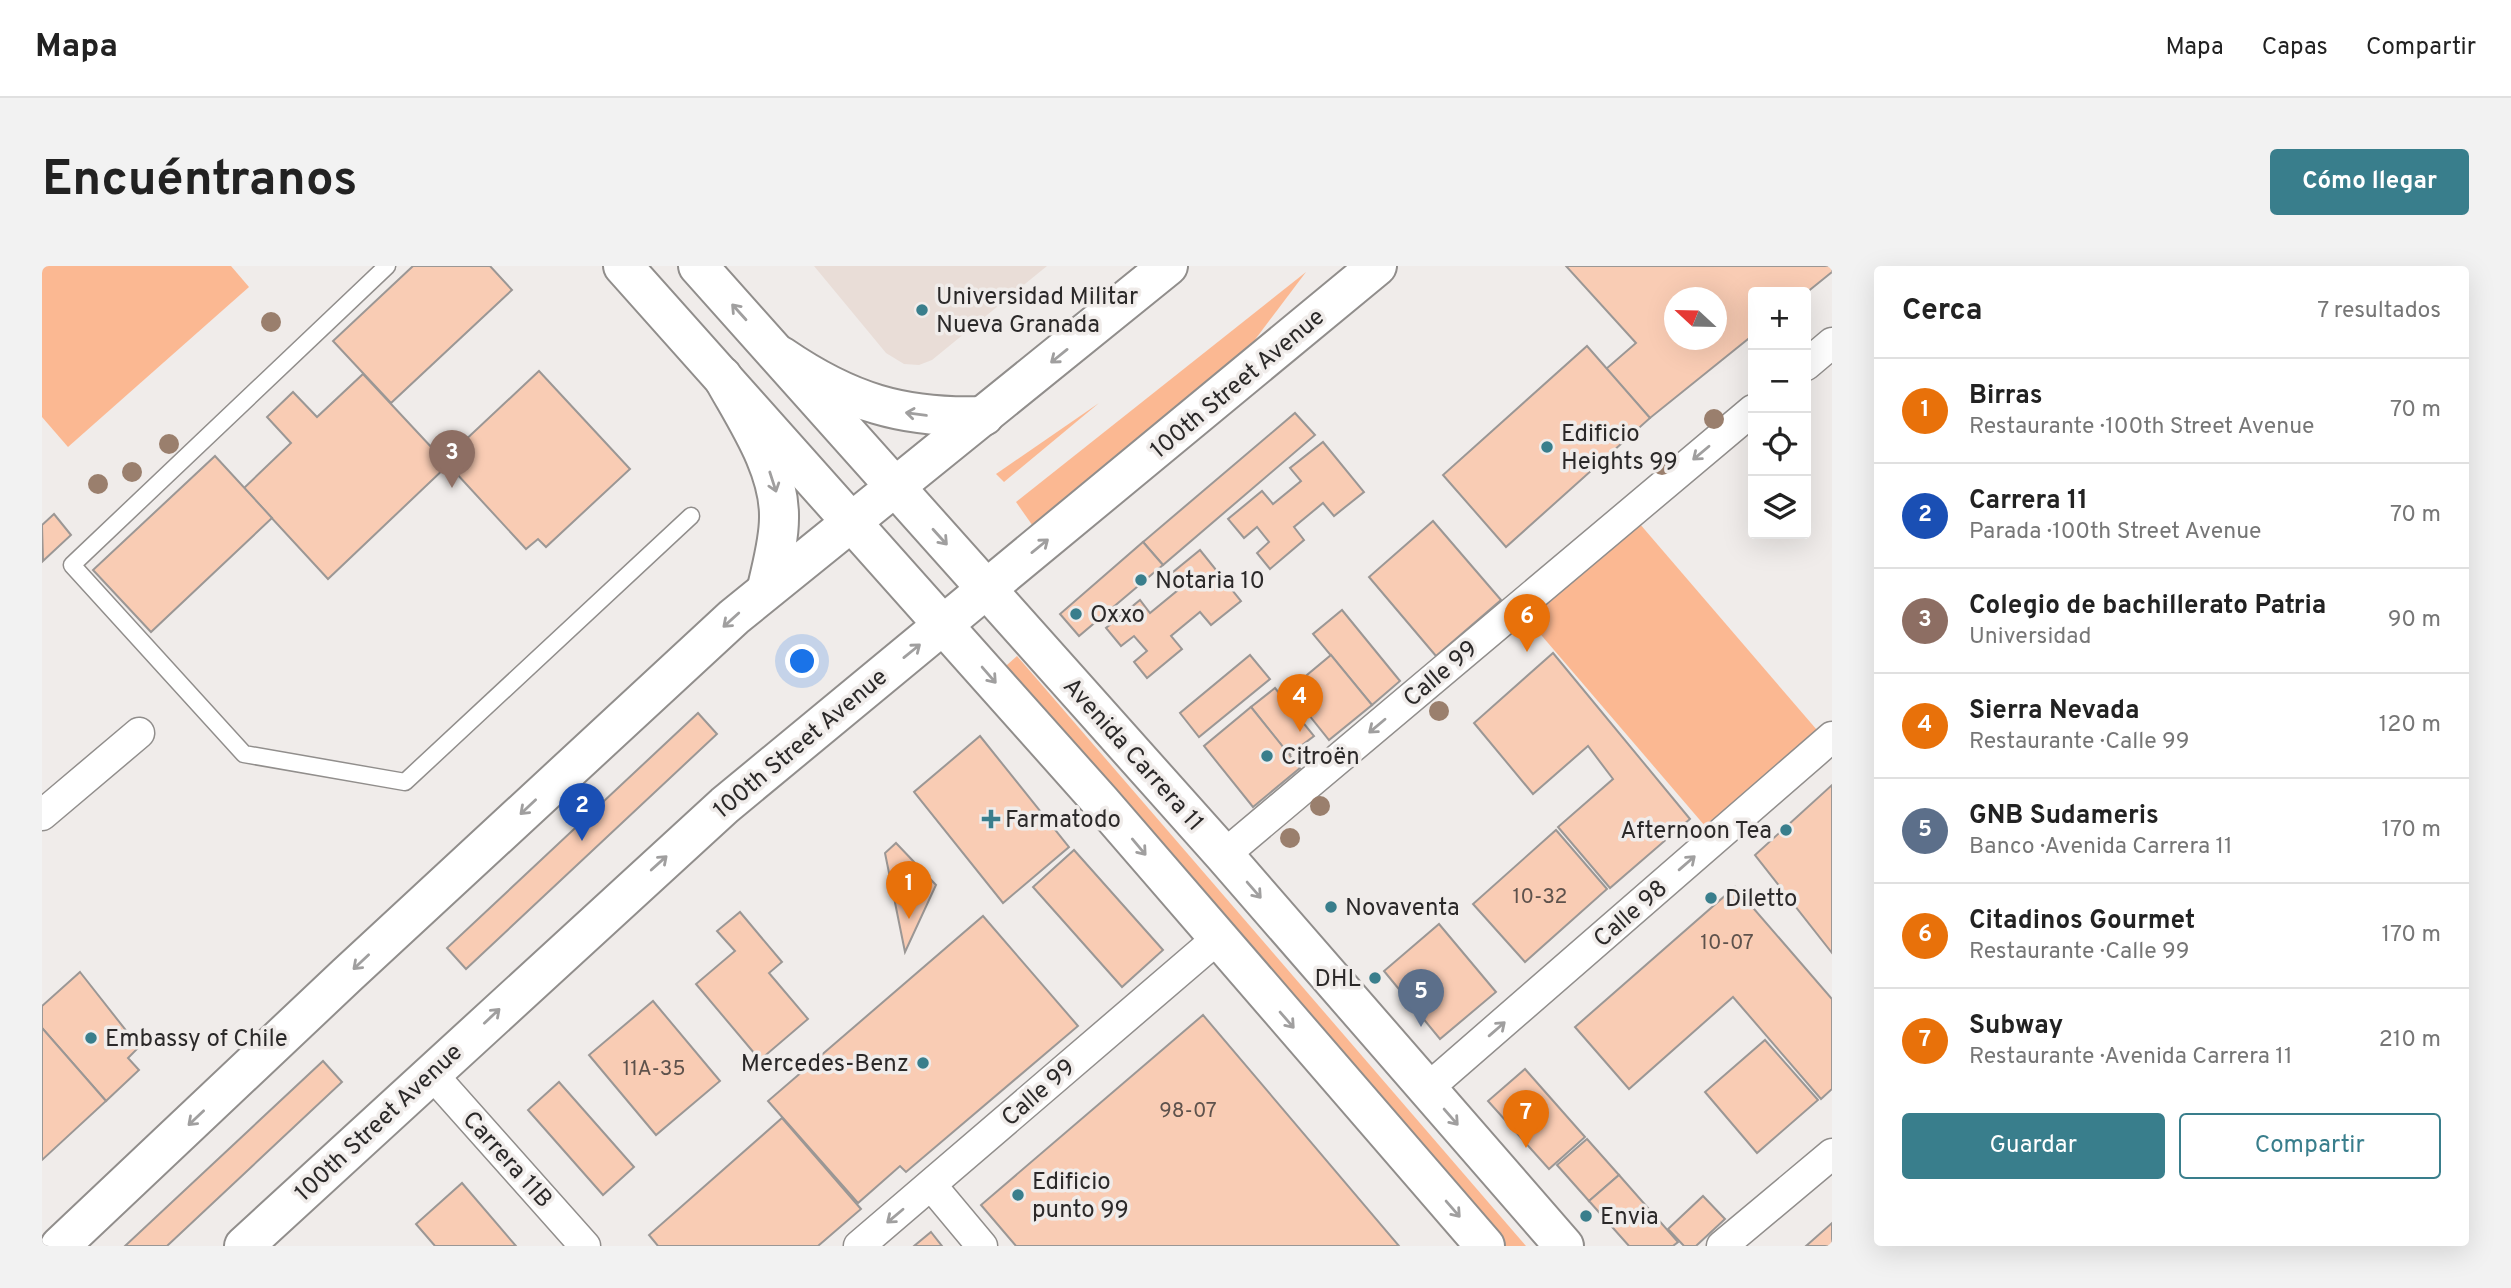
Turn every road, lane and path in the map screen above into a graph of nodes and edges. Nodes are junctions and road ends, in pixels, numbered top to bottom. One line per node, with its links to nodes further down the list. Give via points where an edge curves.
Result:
1 (387, 266): 13 (lane, via 72,565 244,754 405,782)
2 (623, 266): 9 (main road)
3 (698, 266): 7 (main road, Avenida Carrera 11, one-way to 3)
4 (1168, 266): 11 (main road, one-way to 11)
5 (1377, 266): 16 (main road, 100th Street Avenue, one-way to 5)
6 (1832, 343): 8 (street)
7 (781, 356): 11 (main road, one-way to 7, via 926,416 855,399); 12 (main road, Avenida Carrera 11)
8 (1811, 361)
9 (722, 376): 14 (main road); 15 (main road, one-way to 15, via 776,490 779,516)
10 (1749, 413): 21 (street, Calle 99, one-way to 21)
11 (984, 416): 12 (main road)
12 (895, 486): 14 (main road); 16 (main road, Avenida Carrera 11, one-way to 16)
13 (691, 516)
14 (851, 521): 15 (main road); 17 (main road)
15 (767, 588): 27 (main road, one-way to 27)
16 (987, 589): 17 (main road, 100th Street Avenue); 21 (main road, Avenida Carrera 11)
17 (944, 624): 22 (main road, one-way to 22); 23 (main road, 100th Street Avenue, one-way to 17, via 724,805)
18 (139, 733): 20 (street)
19 (1832, 737): 24 (street, Calle 98, one-way to 19)
20 (42, 815)
21 (1224, 855): 24 (main road, Avenida Carrera 11, one-way to 24)
22 (1217, 939): 26 (street, Calle 99); 32 (main road, one-way to 32)
23 (431, 1073): 28 (main road, 100th Street Avenue); 29 (street, Carrera 11B)
24 (1427, 1089): 33 (main road, Avenida Carrera 11, one-way to 33)
25 (1832, 1154): 34 (street)
26 (931, 1185): 30 (street, Calle 99, one-way to 30); 31 (street)
27 (60, 1246)
28 (244, 1246)
29 (585, 1246)
30 (859, 1246)
31 (982, 1246)
32 (1485, 1246)
33 (1564, 1246)
34 (1722, 1246)

